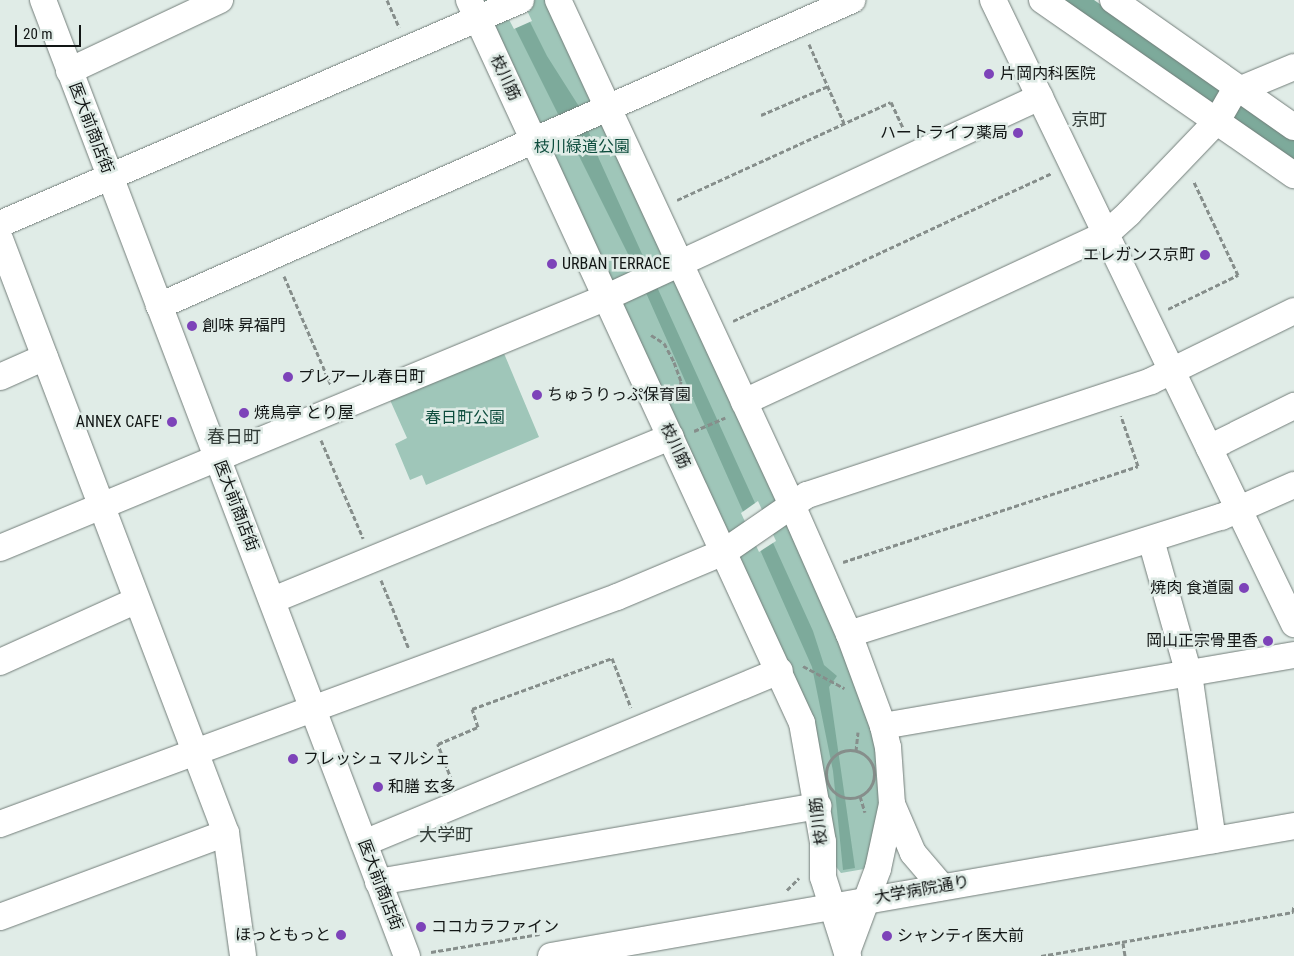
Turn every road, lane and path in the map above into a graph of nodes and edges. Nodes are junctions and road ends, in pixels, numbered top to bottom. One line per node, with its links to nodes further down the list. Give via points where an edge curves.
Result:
1 (43, 0): 14 (street, 医大前商店街)
2 (220, 0): 14 (street)
3 (387, 0): 12 (path)
4 (558, 0): 18 (street)
5 (852, 0): 11 (street)
6 (993, 0): 16 (street)
7 (1042, 0): 17 (street)
8 (1113, 0): 17 (street)
9 (512, 4): 10 (street)
10 (473, 9): 22 (street, 枝川筋); 27 (street)
11 (800, 23): 15 (path); 18 (street)
12 (402, 34)
13 (1294, 67): 17 (street)
14 (69, 71): 27 (street, 医大前商店街)
15 (828, 86): 19 (path); 20 (path)
16 (1040, 97): 23 (street); 25 (street)
17 (1228, 104): 21 (street); 24 (street); 26 (street)
18 (597, 113): 22 (street); 33 (street)
19 (762, 115)
20 (844, 123): 23 (path, via 891,102); 28 (path)
21 (1294, 127)
22 (534, 140): 32 (street); 34 (street, 枝川筋)
23 (916, 155): 33 (street)
24 (1183, 158): 30 (street); 37 (path, via 1238,275)
25 (1072, 164): 30 (street); 38 (path)
26 (1294, 175)
27 (109, 177): 29 (street); 35 (street, 医大前商店街)
28 (670, 204)
29 (0, 224)
30 (1106, 234): 37 (street); 47 (street)
31 (0, 239): 40 (street)
32 (275, 255): 35 (street); 46 (path)
33 (669, 269): 34 (street); 47 (street)
34 (607, 297): 46 (street); 50 (street, 枝川筋)
35 (159, 306): 52 (street, 医大前商店街)
36 (1294, 311): 41 (street)
37 (1147, 320): 41 (street)
38 (726, 325)
39 (649, 334): 44 (path, via 664,343 674,362 681,381)
40 (45, 357): 42 (street); 54 (street)
41 (1172, 372): 43 (street); 51 (street)
42 (0, 377)
43 (1114, 393): 55 (street, via 824,489); 61 (path, via 1138,466)
44 (677, 400)
45 (1294, 406): 51 (street)
46 (341, 407): 48 (street)
47 (734, 410): 49 (path); 55 (street)
48 (312, 419): 52 (street); 60 (path)
49 (698, 430)
50 (671, 437): 59 (street, 枝川筋); 60 (street)
51 (1209, 448): 56 (street)
52 (218, 458): 54 (street); 63 (street, 医大前商店街)
53 (1294, 485): 56 (street)
54 (103, 505): 58 (street); 62 (street)
55 (792, 505): 59 (street); 65 (street)
56 (1239, 511): 57 (street); 64 (street)
57 (1151, 540): 65 (street); 71 (street)
58 (0, 548)
59 (724, 552): 69 (street, via 617,597); 70 (street, 枝川筋)
60 (372, 559): 63 (street); 69 (path)
61 (837, 564)
62 (137, 600): 67 (street); 77 (street)
63 (273, 600): 73 (street, 医大前商店街)
64 (1294, 624)
65 (849, 634): 74 (street)
66 (1294, 655): 71 (street)
67 (0, 662)
68 (808, 669): 72 (path)
69 (417, 670): 73 (street)
70 (780, 671): 75 (street); 81 (street, 枝川筋, via 802,723)
71 (1189, 674): 74 (street); 85 (street)
72 (845, 689)
73 (314, 708): 77 (street); 87 (street, 医大前商店街)
74 (883, 726): 80 (street, via 888,747)
75 (639, 729): 79 (street); 79 (path, via 612,658 472,709 478,727 438,744)
76 (856, 751): 78 (path, via 841,752)
77 (196, 752): 82 (street); 84 (street)
78 (830, 760)
79 (461, 803): 87 (street)
80 (892, 804): 89 (street, via 914,853); 91 (street, via 882,856)
81 (818, 806): 86 (street, 枝川筋); 88 (street)
82 (0, 824)
83 (1294, 826): 85 (street, 大学病院通り)
84 (226, 833): 94 (street); 99 (street)
85 (1213, 840): 89 (street, 大学病院通り)
86 (823, 842): 90 (path, via 799,878); 92 (street, 枝川筋, via 823,877)
87 (364, 843): 88 (street, 医大前商店街)
88 (378, 882): 97 (street, 医大前商店街)
89 (942, 887): 91 (street, 大学病院通り)
90 (783, 891)
91 (867, 900): 92 (street, 大学病院通り); 98 (street)
92 (832, 906): 96 (street, 大学病院通り); 98 (street, 枝川筋)
93 (1294, 906): 95 (path, via 1293,912)
94 (0, 917)
95 (1122, 943): 100 (path); 101 (path)
96 (549, 944): 97 (path)
97 (414, 953)
98 (847, 954)
99 (243, 956)
100 (1041, 956)
101 (1125, 956)

